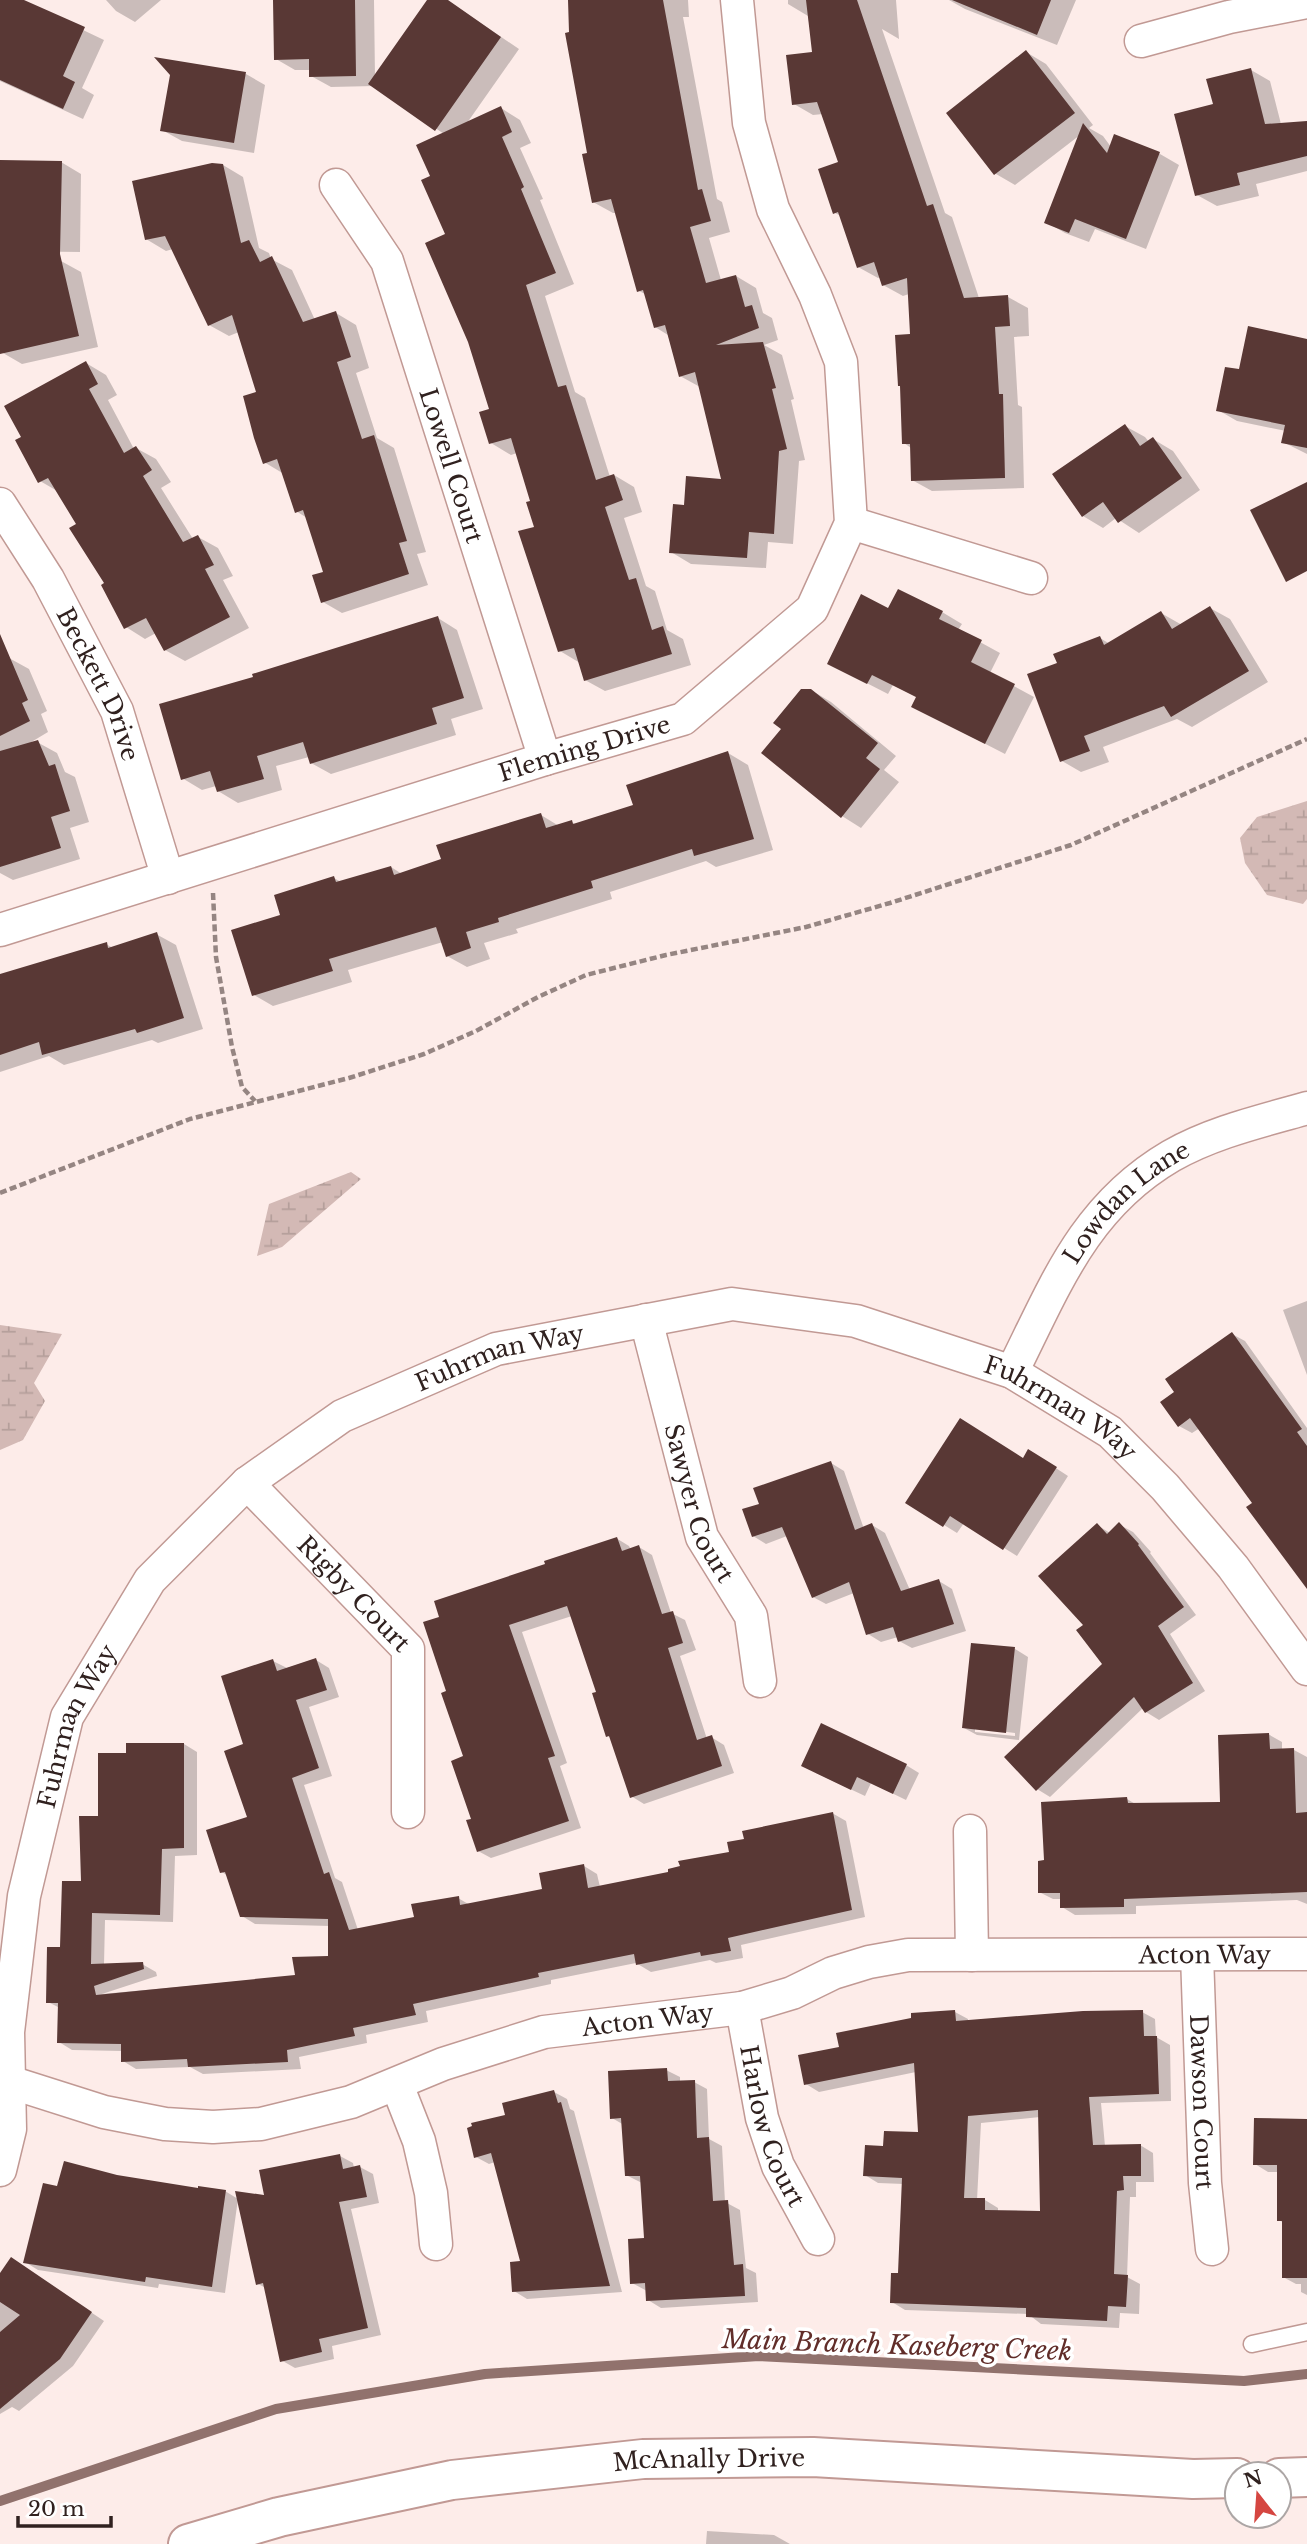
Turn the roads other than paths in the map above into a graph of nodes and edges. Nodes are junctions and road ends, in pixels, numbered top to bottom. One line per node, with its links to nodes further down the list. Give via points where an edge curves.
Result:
1 (737, 0): 6 (street, Fleming Drive, via 750,123 770,197 816,295 841,362)
2 (1307, 2): 3 (street)
3 (1141, 41)
4 (336, 185): 8 (street, Lowell Court, via 387,261)
5 (0, 504): 9 (street, Beckett Drive, via 48,579 117,711)
6 (851, 523): 7 (street); 8 (street, Fleming Drive, via 812,609 683,719)
7 (1031, 578)
8 (545, 759): 9 (street, Fleming Drive)
9 (168, 878): 10 (street, Fleming Drive)
10 (0, 930)
11 (1307, 1108): 13 (street, Lowdan Lane, via 1236,1129 1173,1155 1113,1199 1069,1259)
12 (646, 1320): 13 (street, Fuhrman Way, via 732,1304 856,1321); 14 (street, Fuhrman Way, via 496,1349 342,1416); 16 (street, Sawyer Court, via 702,1537 751,1616)
13 (1012, 1372): 15 (street, Fuhrman Way, via 1110,1432 1166,1487 1233,1567)
14 (247, 1483): 17 (street, Rigby Court, via 408,1649); 23 (street, Fuhrman Way, via 150,1580 67,1717 24,1896)
15 (1307, 1669)
16 (760, 1681)
17 (408, 1812)
18 (970, 1831): 20 (street)
19 (1307, 1954): 21 (street, Acton Way)
20 (972, 1955): 21 (street, Acton Way); 22 (street, Acton Way, via 908,1955 869,1962)
21 (1197, 1955): 28 (street, Dawson Court, via 1205,2183)
22 (742, 2008): 24 (street, Acton Way, via 544,2032 443,2064); 26 (street, Harlow Court, via 762,2118 778,2166)
23 (4, 2080): 24 (street, Acton Way, via 104,2112 164,2124 213,2127 309,2114); 25 (street, Fuhrman Way, via 10,2129)
24 (397, 2085): 27 (street, via 419,2141)
25 (0, 2170)
26 (818, 2239)
27 (436, 2244)
28 (1212, 2249)
29 (1307, 2332): 30 (lane)
30 (1252, 2344)
31 (1223, 2479): 32 (street, McAnally Drive, via 813,2457 643,2459 452,2480 279,2517)
32 (188, 2544)

